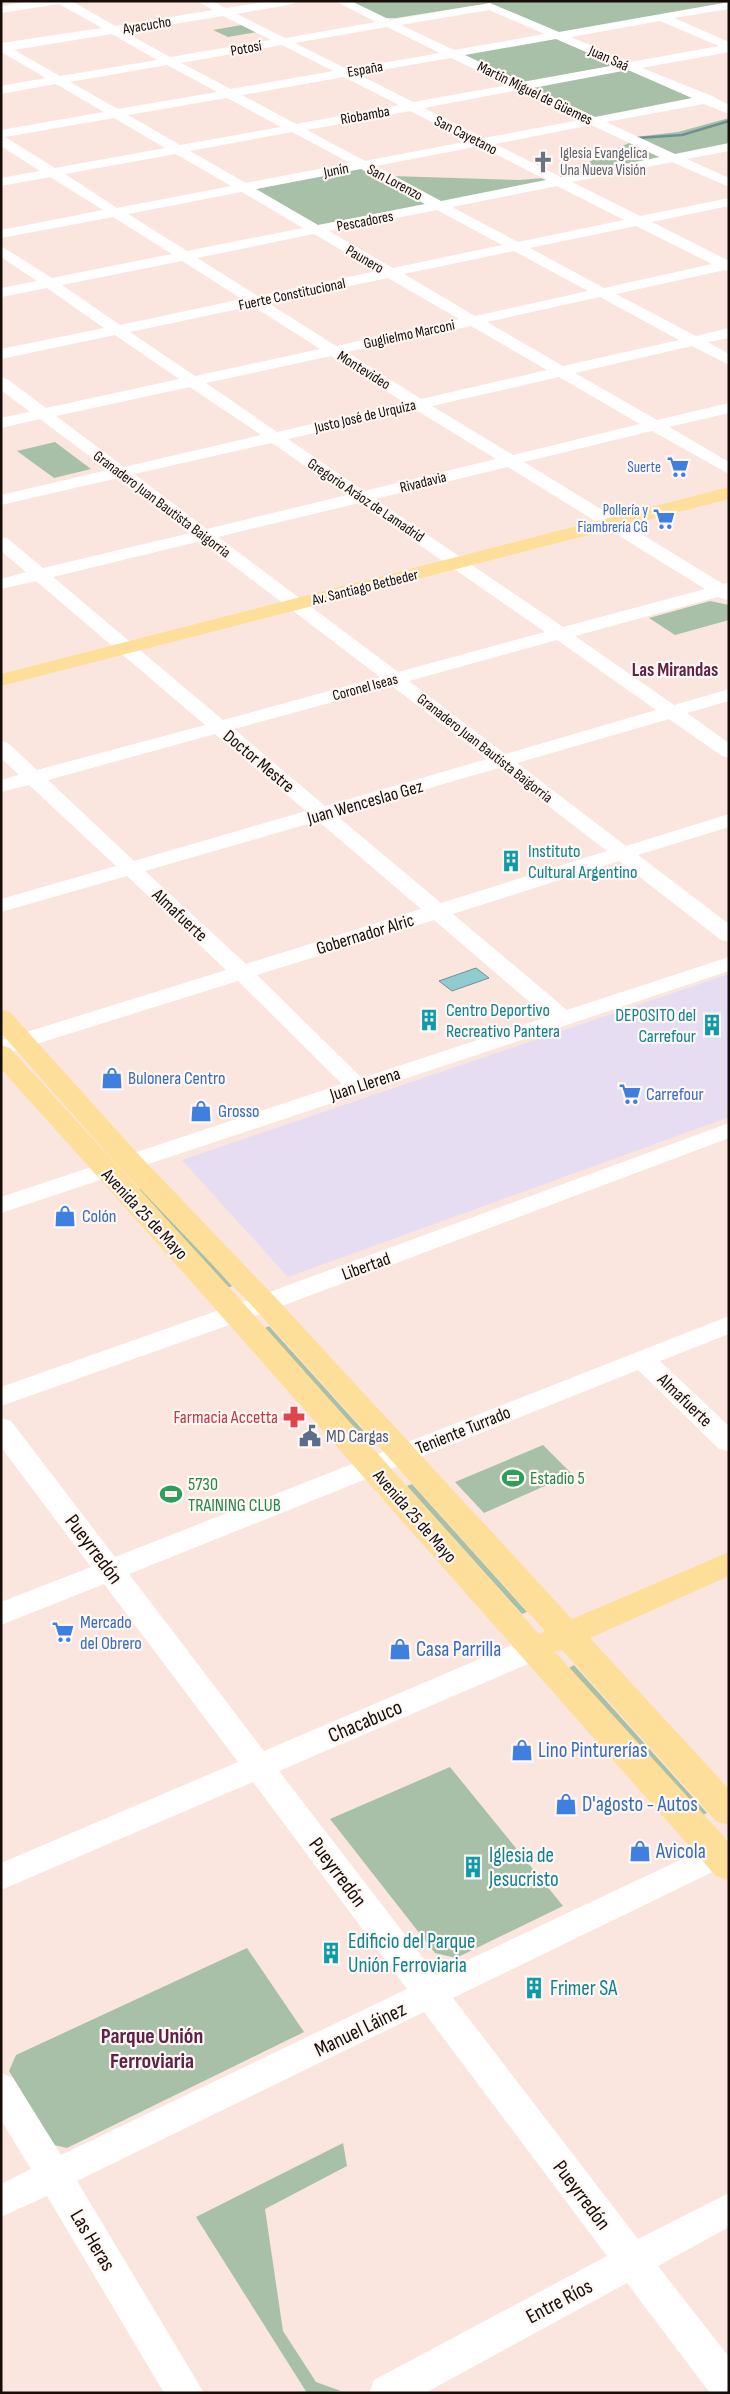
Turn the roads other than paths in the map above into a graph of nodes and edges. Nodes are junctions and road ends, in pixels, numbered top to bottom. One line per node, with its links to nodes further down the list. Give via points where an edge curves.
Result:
1 (56, 1): 8 (street)
2 (63, 1): 12 (street, San Lorenzo)
3 (203, 1): 9 (street, San Cayetano)
4 (293, 1): 9 (street, Ayacucho)
5 (341, 1): 11 (street, Martín Miguel de Güemes)
6 (729, 5): 10 (street, España)
7 (490, 6): 11 (street, Potosí); 13 (street, Juan Saá)
8 (1, 10)
9 (225, 12): 12 (street, Ayacucho); 14 (street, San Cayetano)
10 (661, 17): 13 (street, España); 15 (street)
11 (388, 23): 14 (street, Potosí); 17 (street, Martín Miguel de Güemes)
12 (114, 30): 16 (street, Ayacucho); 18 (street, San Lorenzo)
13 (558, 35): 17 (street, España); 19 (street, Juan Saá)
14 (283, 41): 18 (street, Potosí); 20 (street, San Cayetano)
15 (729, 47): 19 (street, Riobamba)
16 (2, 48): 21 (street, Paunero)
17 (453, 54): 20 (street, España); 22 (street, Martín Miguel de Güemes)
18 (168, 61): 21 (street, Potosí); 24 (street, San Lorenzo)
19 (628, 66): 22 (street, Riobamba); 26 (street, Juan Saá)
20 (345, 73): 24 (street, España); 27 (street, San Cayetano)
21 (58, 80): 23 (street, Potosí); 29 (street, Paunero)
22 (522, 86): 27 (street, Riobamba); 30 (street, Martín Miguel de Güemes)
23 (1, 90)
24 (229, 93): 29 (street, España); 31 (street, San Lorenzo)
25 (729, 95): 26 (street, Junín)
26 (705, 99): 28 (street, Juan Saá); 30 (street, Junín)
27 (411, 106): 31 (street, Riobamba); 34 (street, San Cayetano)
28 (729, 110)
29 (115, 113): 32 (street, España); 36 (street, Paunero)
30 (595, 122): 34 (street, Junín); 37 (street, Martín Miguel de Güemes)
31 (295, 128): 36 (street, Riobamba); 38 (street, San Lorenzo)
32 (1, 134)
33 (1, 140): 39 (street, Montevideo)
34 (481, 143): 38 (street, Junín); 41 (street, San Cayetano)
35 (729, 147): 37 (street, Pescadores)
36 (178, 150): 39 (street, Riobamba); 43 (street, Paunero)
37 (675, 158): 41 (street, Pescadores); 42 (street, Martín Miguel de Güemes)
38 (364, 165): 43 (street, Junín); 45 (street, San Lorenzo)
39 (52, 173): 40 (street, Riobamba); 46 (street, Montevideo)
40 (1, 182)
41 (558, 182): 45 (street, Pescadores); 47 (street, San Cayetano)
42 (729, 183)
43 (244, 188): 46 (street, Junín); 48 (street, Paunero)
44 (729, 202): 47 (street, Fuerte Constitucional)
45 (440, 206): 48 (street, Pescadores); 50 (street, San Lorenzo)
46 (115, 212): 49 (street, Junín); 52 (street, Montevideo)
47 (640, 221): 50 (street, Fuerte Constitucional); 53 (street, San Cayetano)
48 (316, 231): 52 (street, Pescadores); 54 (street, Paunero)
49 (1, 234)
50 (518, 247): 54 (street, Fuerte Constitucional); 56 (street, San Lorenzo)
51 (1, 250): 55 (street, Gregorio Aráoz de Lamadrid)
52 (185, 257): 55 (street, Pescadores); 58 (street, Montevideo)
53 (728, 266): 56 (street, Guglielmo Marconi)
54 (390, 274): 58 (street, Fuerte Constitucional); 59 (street, Paunero)
55 (50, 283): 57 (street, Pescadores); 60 (street, Gregorio Aráoz de Lamadrid)
56 (602, 292): 59 (street, Guglielmo Marconi); 62 (street, San Lorenzo)
57 (1, 293)
58 (258, 301): 60 (street, Fuerte Constitucional); 63 (street, Montevideo)
59 (470, 321): 63 (street, Guglielmo Marconi); 66 (street, Paunero)
60 (118, 330): 64 (street, Fuerte Constitucional); 68 (street, Gregorio Aráoz de Lamadrid)
61 (729, 333): 62 (street, Justo José de Urquiza)
62 (693, 341): 65 (street, San Lorenzo); 66 (street, Justo José de Urquiza)
63 (334, 351): 68 (street, Guglielmo Marconi); 69 (street, Montevideo)
64 (1, 354)
65 (729, 360)
66 (559, 372): 69 (street, Justo José de Urquiza); 73 (street, Paunero)
67 (1, 382): 71 (street, Granadero Juan Bautista Baigorria)
68 (192, 382): 71 (street, Guglielmo Marconi); 74 (street, Gregorio Aráoz de Lamadrid)
69 (418, 404): 74 (street, Justo José de Urquiza); 75 (street, Montevideo)
70 (729, 408): 73 (street, Rivadavia)
71 (43, 414): 72 (street, Guglielmo Marconi); 77 (street, Granadero Juan Bautista Baigorria)
72 (1, 423)
73 (655, 426): 75 (street, Rivadavia); 76 (street, Paunero)
74 (272, 438): 77 (street, Justo José de Urquiza); 79 (street, Gregorio Aráoz de Lamadrid)
75 (511, 461): 79 (street, Rivadavia); 81 (street, Montevideo)
76 (729, 469)
77 (121, 472): 80 (street, Justo José de Urquiza); 82 (street, Granadero Juan Bautista Baigorria)
78 (729, 493): 81 (main road, Av. Santiago Betbeder)
79 (363, 496): 82 (street, Rivadavia); 84 (street, Gregorio Aráoz de Lamadrid)
80 (1, 500)
81 (610, 523): 84 (main road, Av. Santiago Betbeder); 87 (street, Montevideo)
82 (204, 535): 85 (street, Rivadavia); 88 (street, Granadero Juan Bautista Baigorria)
83 (1, 542): 85 (street, Doctor Mestre)
84 (458, 563): 88 (main road, Av. Santiago Betbeder); 89 (street, Gregorio Aráoz de Lamadrid)
85 (40, 574): 86 (street, Rivadavia); 90 (street, Doctor Mestre)
86 (1, 584)
87 (726, 591): 89 (street, Coronel Iseas)
88 (296, 605): 90 (main road, Av. Santiago Betbeder); 91 (street, Granadero Juan Bautista Baigorria)
89 (559, 634): 91 (street, Coronel Iseas); 94 (street, Gregorio Aráoz de Lamadrid)
90 (125, 648): 92 (main road, Av. Santiago Betbeder); 95 (street, Doctor Mestre)
91 (395, 679): 95 (street, Coronel Iseas); 98 (street, Granadero Juan Bautista Baigorria)
92 (1, 680)
93 (729, 695): 94 (street, Juan Wenceslao Gez)
94 (672, 712): 97 (street, Gregorio Aráoz de Lamadrid); 98 (street, Juan Wenceslao Gez)
95 (218, 727): 99 (street, Coronel Iseas); 101 (street, Doctor Mestre)
96 (1, 747): 99 (street, Almafuerte)
97 (729, 752)
98 (502, 761): 101 (street, Juan Wenceslao Gez); 103 (street, Granadero Juan Bautista Baigorria)
99 (34, 777): 100 (street, Coronel Iseas); 104 (street, Almafuerte)
100 (1, 786)
101 (322, 815): 104 (street, Juan Wenceslao Gez); 106 (street, Doctor Mestre)
102 (729, 820): 103 (street, Gobernador Alric)
103 (622, 854): 106 (street, Gobernador Alric); 107 (street, Granadero Juan Bautista Baigorria)
104 (131, 869): 105 (street, Juan Wenceslao Gez); 109 (street, Almafuerte)
105 (1, 906)
106 (436, 912): 109 (street, Gobernador Alric); 111 (street, Doctor Mestre)
107 (729, 935)
108 (729, 964): 111 (street, Juan Llerena)
109 (242, 973): 112 (street, Gobernador Alric); 113 (street, Almafuerte)
110 (1, 1017): 112 (main road, Avenida 25 de Mayo)
111 (562, 1018): 113 (street, Juan Llerena)
112 (9, 1047): 115 (main road, Avenida 25 de Mayo)
113 (357, 1086): 115 (street, Juan Llerena)
114 (729, 1130): 117 (street, Libertad)
115 (117, 1165): 116 (street, Juan Llerena); 117 (main road, Avenida 25 de Mayo); 118 (main road, Avenida 25 de Mayo)
116 (1, 1205)
117 (265, 1303): 118 (street, Libertad); 124 (main road, Avenida 25 de Mayo)
118 (236, 1312): 121 (street, Libertad); 125 (main road, Avenida 25 de Mayo)
119 (729, 1324): 120 (street, Teniente Turrado)
120 (642, 1359): 123 (street, Almafuerte); 124 (street, Teniente Turrado)
121 (1, 1397)
122 (1, 1426): 127 (street, Pueyrredón)
123 (729, 1442)
124 (404, 1454): 125 (street, Teniente Turrado); 129 (main road, Avenida 25 de Mayo)
125 (371, 1465): 127 (street, Teniente Turrado); 130 (main road, Avenida 25 de Mayo)
126 (729, 1563): 129 (main road, Chacabuco)
127 (110, 1571): 128 (street, Teniente Turrado); 131 (street, Pueyrredón)
128 (1, 1614)
129 (568, 1635): 130 (main road, Chacabuco); 132 (main road, Avenida 25 de Mayo)
130 (533, 1649): 131 (street, Chacabuco); 133 (main road, Avenida 25 de Mayo)
131 (259, 1766): 134 (street, Chacabuco); 135 (street, Pueyrredón)
132 (729, 1812)
133 (725, 1857): 135 (street, Manuel Láinez)
134 (1, 1876)
135 (430, 1994): 137 (street, Manuel Láinez); 140 (street, Pueyrredón)
136 (1, 2088): 137 (street, Las Heras)
137 (54, 2176): 138 (street, Manuel Láinez); 142 (street, Las Heras)
138 (1, 2201)
139 (729, 2209): 140 (street, Entre Ríos)
140 (633, 2261): 141 (street, Pueyrredón); 143 (street, Entre Ríos)
141 (729, 2388)
142 (185, 2393)
143 (388, 2393)

